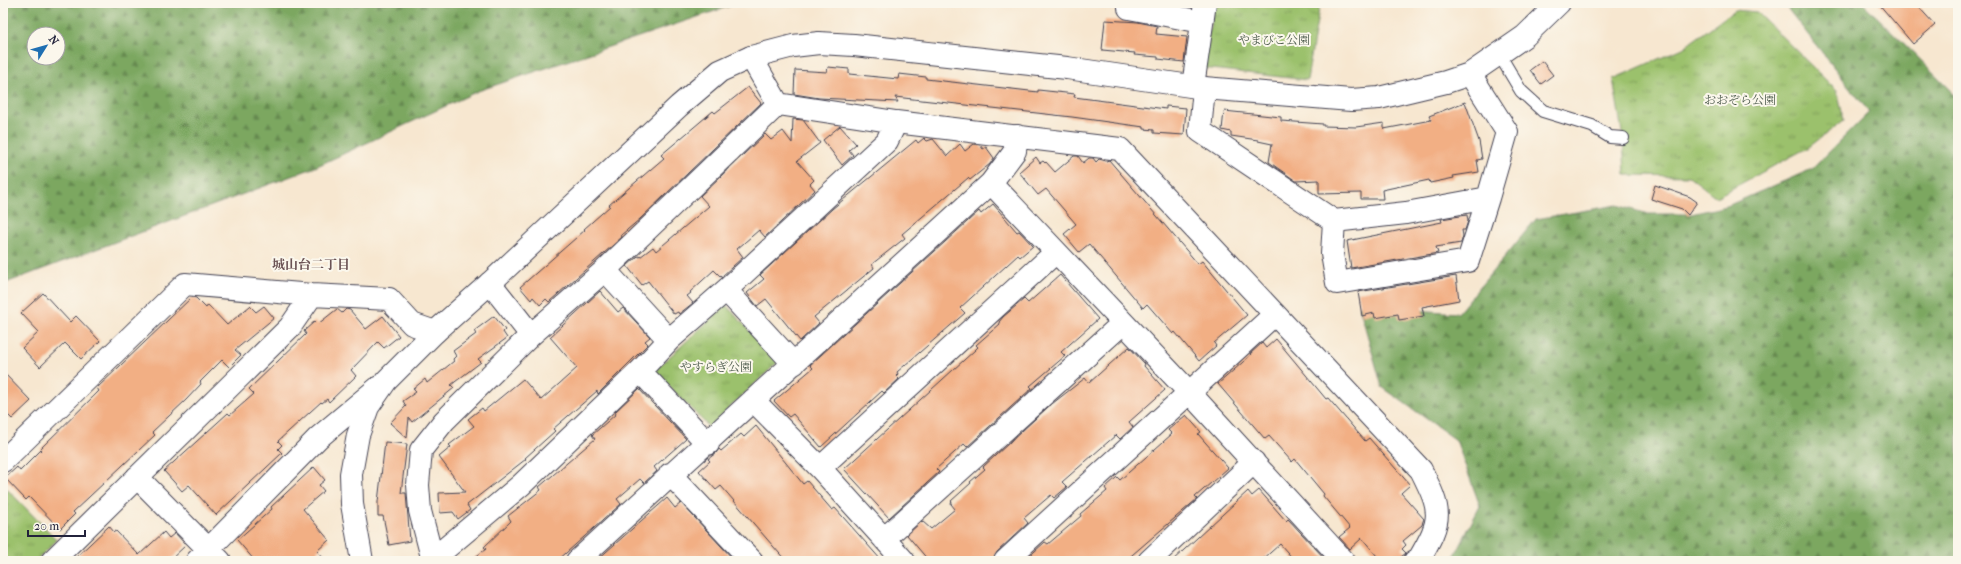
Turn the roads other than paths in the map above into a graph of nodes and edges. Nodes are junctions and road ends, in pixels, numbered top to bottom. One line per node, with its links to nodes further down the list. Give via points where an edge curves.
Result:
1 (1559, 3): 4 (street, via 1525,36)
2 (1129, 8): 3 (street)
3 (1203, 12): 7 (street)
4 (1499, 54): 6 (street); 11 (lane, via 1521,91 1544,111 1592,126 1610,137)
5 (751, 57): 7 (street, via 793,46 819,43 854,44 1067,68); 8 (street); 17 (street, via 720,71 679,106)
6 (1470, 74): 7 (street, via 1379,98 1351,100); 13 (street, via 1507,132)
7 (1199, 87): 14 (street, via 1200,131)
8 (778, 104): 9 (street); 16 (street)
9 (896, 122): 10 (street); 18 (street, via 887,141)
10 (1017, 136): 12 (street, via 1016,151); 20 (street, via 1120,149)
11 (1623, 138)
12 (991, 183): 15 (street); 25 (street)
13 (1488, 198): 14 (street, via 1406,213); 14 (street, via 1468,260 1337,284 1332,254)
14 (1334, 221)
15 (1056, 252): 21 (street); 33 (street)
16 (605, 270): 23 (street); 24 (street)
17 (490, 283): 22 (street); 23 (street)
18 (726, 290): 24 (street); 25 (street)
19 (312, 295): 22 (street, via 389,299 412,324); 31 (street, via 185,284); 35 (street, via 290,327)
20 (1275, 314): 28 (street); 47 (street, via 1421,470 1435,498 1437,519 1433,535)
21 (1123, 323): 28 (street); 36 (street)
22 (435, 332): 27 (street)
23 (530, 335): 38 (street, via 444,421 421,450 418,485 420,511)
24 (669, 340): 26 (street)
25 (794, 364): 29 (street)
26 (640, 371): 30 (street); 38 (street, via 521,485)
27 (386, 381): 37 (street, via 318,438); 40 (street, via 368,407 358,435 351,474 352,504)
28 (1189, 392): 32 (street); 44 (street)
29 (752, 400): 30 (street); 33 (street)
30 (708, 444): 34 (street)
31 (3, 461)
32 (1254, 462): 45 (street); 46 (street)
33 (820, 468): 36 (street)
34 (670, 474): 41 (street); 42 (street)
35 (137, 477): 37 (street); 39 (street)
36 (884, 539): 43 (street)
37 (208, 557)
38 (433, 560)
39 (52, 561)
40 (362, 561)
41 (577, 561)
42 (752, 561)
43 (904, 561)
44 (1005, 561)
45 (1149, 561)
46 (1344, 561)
47 (1415, 561)

